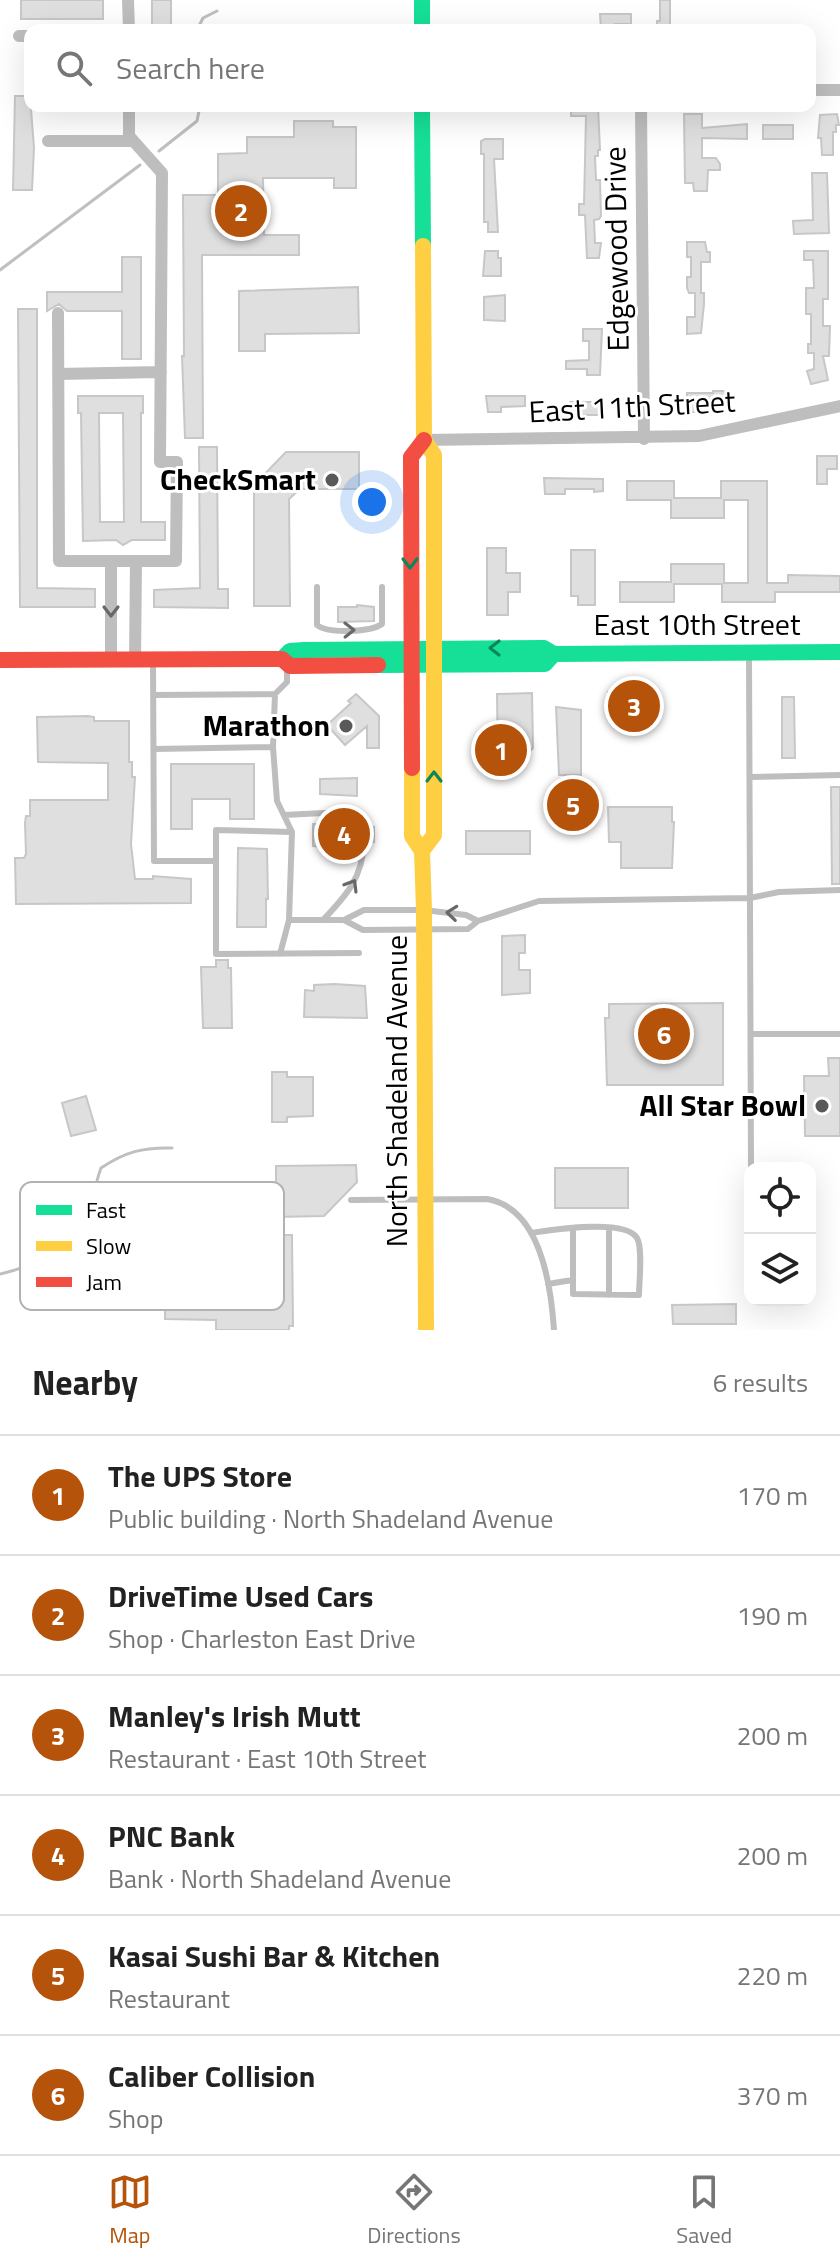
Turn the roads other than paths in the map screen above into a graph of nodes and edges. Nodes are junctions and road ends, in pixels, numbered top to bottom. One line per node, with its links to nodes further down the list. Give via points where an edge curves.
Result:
1 (128, 0): 3 (street)
2 (422, 0): 4 (main road)
3 (129, 24)
4 (422, 24)
5 (816, 90): 6 (street)
6 (840, 90)
7 (129, 112): 11 (street)
8 (422, 112): 17 (main road, North Shadeland Avenue)
9 (641, 112): 16 (street, Edgewood Drive)
10 (48, 141): 11 (street)
11 (133, 141): 13 (street, via 162,173)
12 (58, 313): 14 (street)
13 (161, 372): 14 (street); 19 (street, via 160,462 177,462 176,561)
14 (58, 374): 18 (street, via 59,561)
15 (840, 406): 16 (street, East 11th Street, via 699,436)
16 (644, 439): 17 (street, East 11th Street)
17 (424, 440): 24 (main road, North Shadeland Avenue, one-way to 24, via 411,457); 25 (main road, North Shadeland Avenue, via 434,455)
18 (111, 561): 19 (street); 28 (street, one-way to 28)
19 (136, 561): 29 (street)
20 (317, 587): 21 (lane, one-way to 21, via 317,625 325,630 374,629 382,624)
21 (382, 587)
22 (749, 652): 23 (main road, East 10th Street); 25 (main road, East 10th Street, via 554,654 545,664); 36 (lane)
23 (840, 652)
24 (410, 657): 25 (main road, East 10th Street); 30 (main road, East 10th Street, via 290,651); 41 (main road, North Shadeland Avenue, via 412,836)
25 (434, 657): 41 (main road, North Shadeland Avenue, one-way to 25, via 434,835)
26 (0, 660): 28 (main road, East 10th Street)
27 (153, 660): 29 (main road, East 10th Street); 30 (main road, East 10th Street); 32 (lane)
28 (111, 661): 29 (main road, East 10th Street)
29 (135, 661)
30 (285, 661): 31 (lane, via 287,682)
31 (275, 694): 32 (lane); 33 (lane)
32 (154, 695): 34 (lane)
33 (273, 747): 34 (lane); 37 (lane, via 277,801)
34 (154, 749): 42 (lane, via 154,861)
35 (840, 775): 36 (lane)
36 (750, 777): 44 (lane)
37 (284, 815): 38 (lane, via 353,813 363,819); 39 (lane)
38 (363, 827)
39 (292, 832): 42 (lane, via 216,830); 46 (lane)
40 (364, 842): 47 (lane, one-way to 40, via 356,882)
41 (422, 851): 45 (main road, North Shadeland Avenue)
42 (216, 861): 52 (lane, via 216,954)
43 (840, 890): 44 (lane)
44 (750, 898): 49 (lane, via 539,901); 53 (lane)
45 (424, 910): 48 (lane, via 364,910); 49 (lane, one-way to 45); 50 (main road, North Shadeland Avenue)
46 (289, 920): 47 (lane); 52 (lane)
47 (323, 920): 48 (lane)
48 (344, 920): 50 (lane, via 363,930)
49 (478, 921): 50 (lane, via 468,929)
50 (424, 931): 57 (main road, North Shadeland Avenue)
51 (359, 953): 52 (lane)
52 (280, 954)
53 (751, 1034): 54 (lane); 55 (lane)
54 (840, 1034)
55 (751, 1162)
56 (351, 1200): 57 (lane)
57 (425, 1200): 60 (lane, via 498,1201 517,1212); 64 (main road, North Shadeland Avenue)
58 (573, 1228): 59 (lane); 60 (lane); 61 (lane)
59 (609, 1228): 63 (lane); 63 (lane, via 630,1232 639,1247 639,1295)
60 (531, 1233): 62 (lane)
61 (572, 1280): 62 (lane); 63 (lane, via 573,1294)
62 (548, 1284): 65 (lane)
63 (609, 1295)
64 (426, 1330)
65 (554, 1330)

